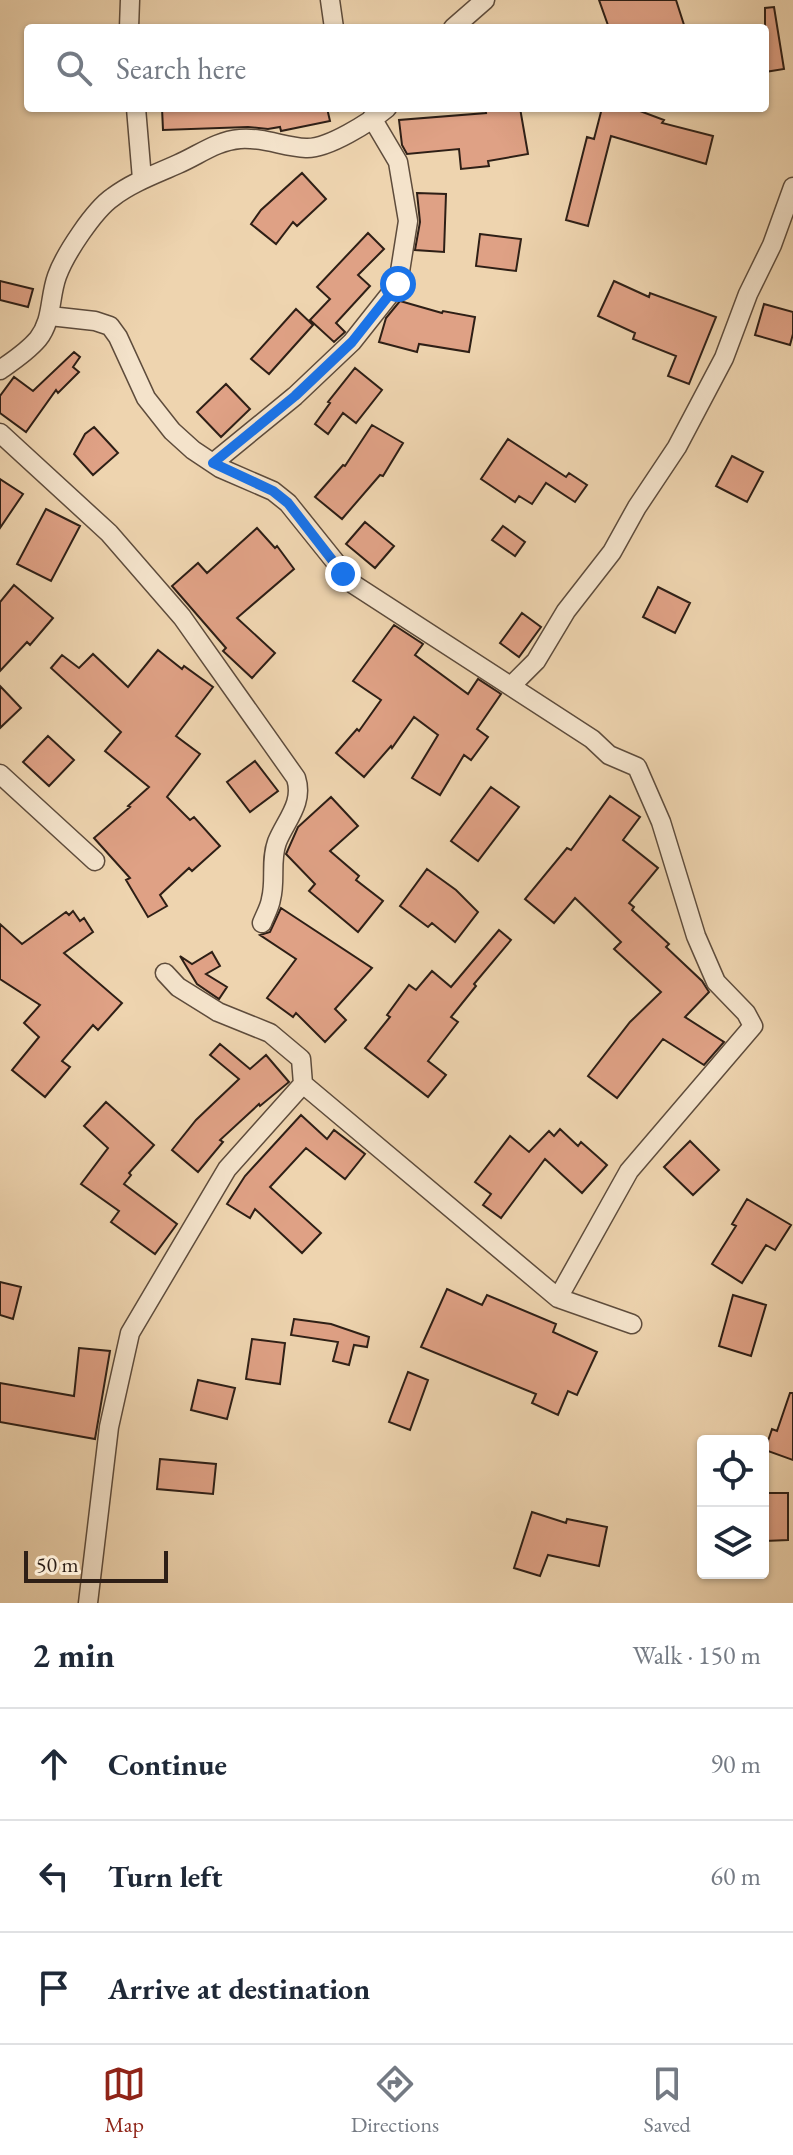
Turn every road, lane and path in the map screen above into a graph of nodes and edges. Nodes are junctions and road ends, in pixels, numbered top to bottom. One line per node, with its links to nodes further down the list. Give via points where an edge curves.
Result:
1 (130, 0): 4 (street)
2 (330, 0): 5 (street)
3 (485, 0): 6 (street)
4 (129, 24)
5 (333, 24)
6 (458, 24)
7 (136, 112): 11 (street)
8 (351, 112): 10 (street)
9 (380, 113): 10 (street); 16 (street, via 398,162 408,221 398,284 352,342)
10 (355, 128): 11 (street, via 313,148 263,139 218,143)
11 (142, 179): 13 (street, via 92,217 58,274)
12 (793, 187): 17 (street, via 724,358 677,447 612,552 536,661)
13 (50, 316): 14 (street, via 39,338); 16 (street, via 110,326 146,398 172,431)
14 (0, 370)
15 (0, 433): 20 (street, via 109,533 182,617 296,778 297,802 277,843 271,900)
16 (213, 463): 17 (street, via 273,491 308,525 353,584)
17 (511, 686): 23 (street, via 609,755 637,767 716,982 753,1026 629,1171)
18 (0, 774): 19 (street)
19 (95, 861)
20 (262, 923)
21 (165, 973): 22 (street, via 218,1012 270,1033 301,1059)
22 (303, 1084): 23 (street); 25 (street, via 227,1169 130,1333 109,1427)
23 (558, 1298): 24 (street)
24 (632, 1324)
25 (88, 1603)

